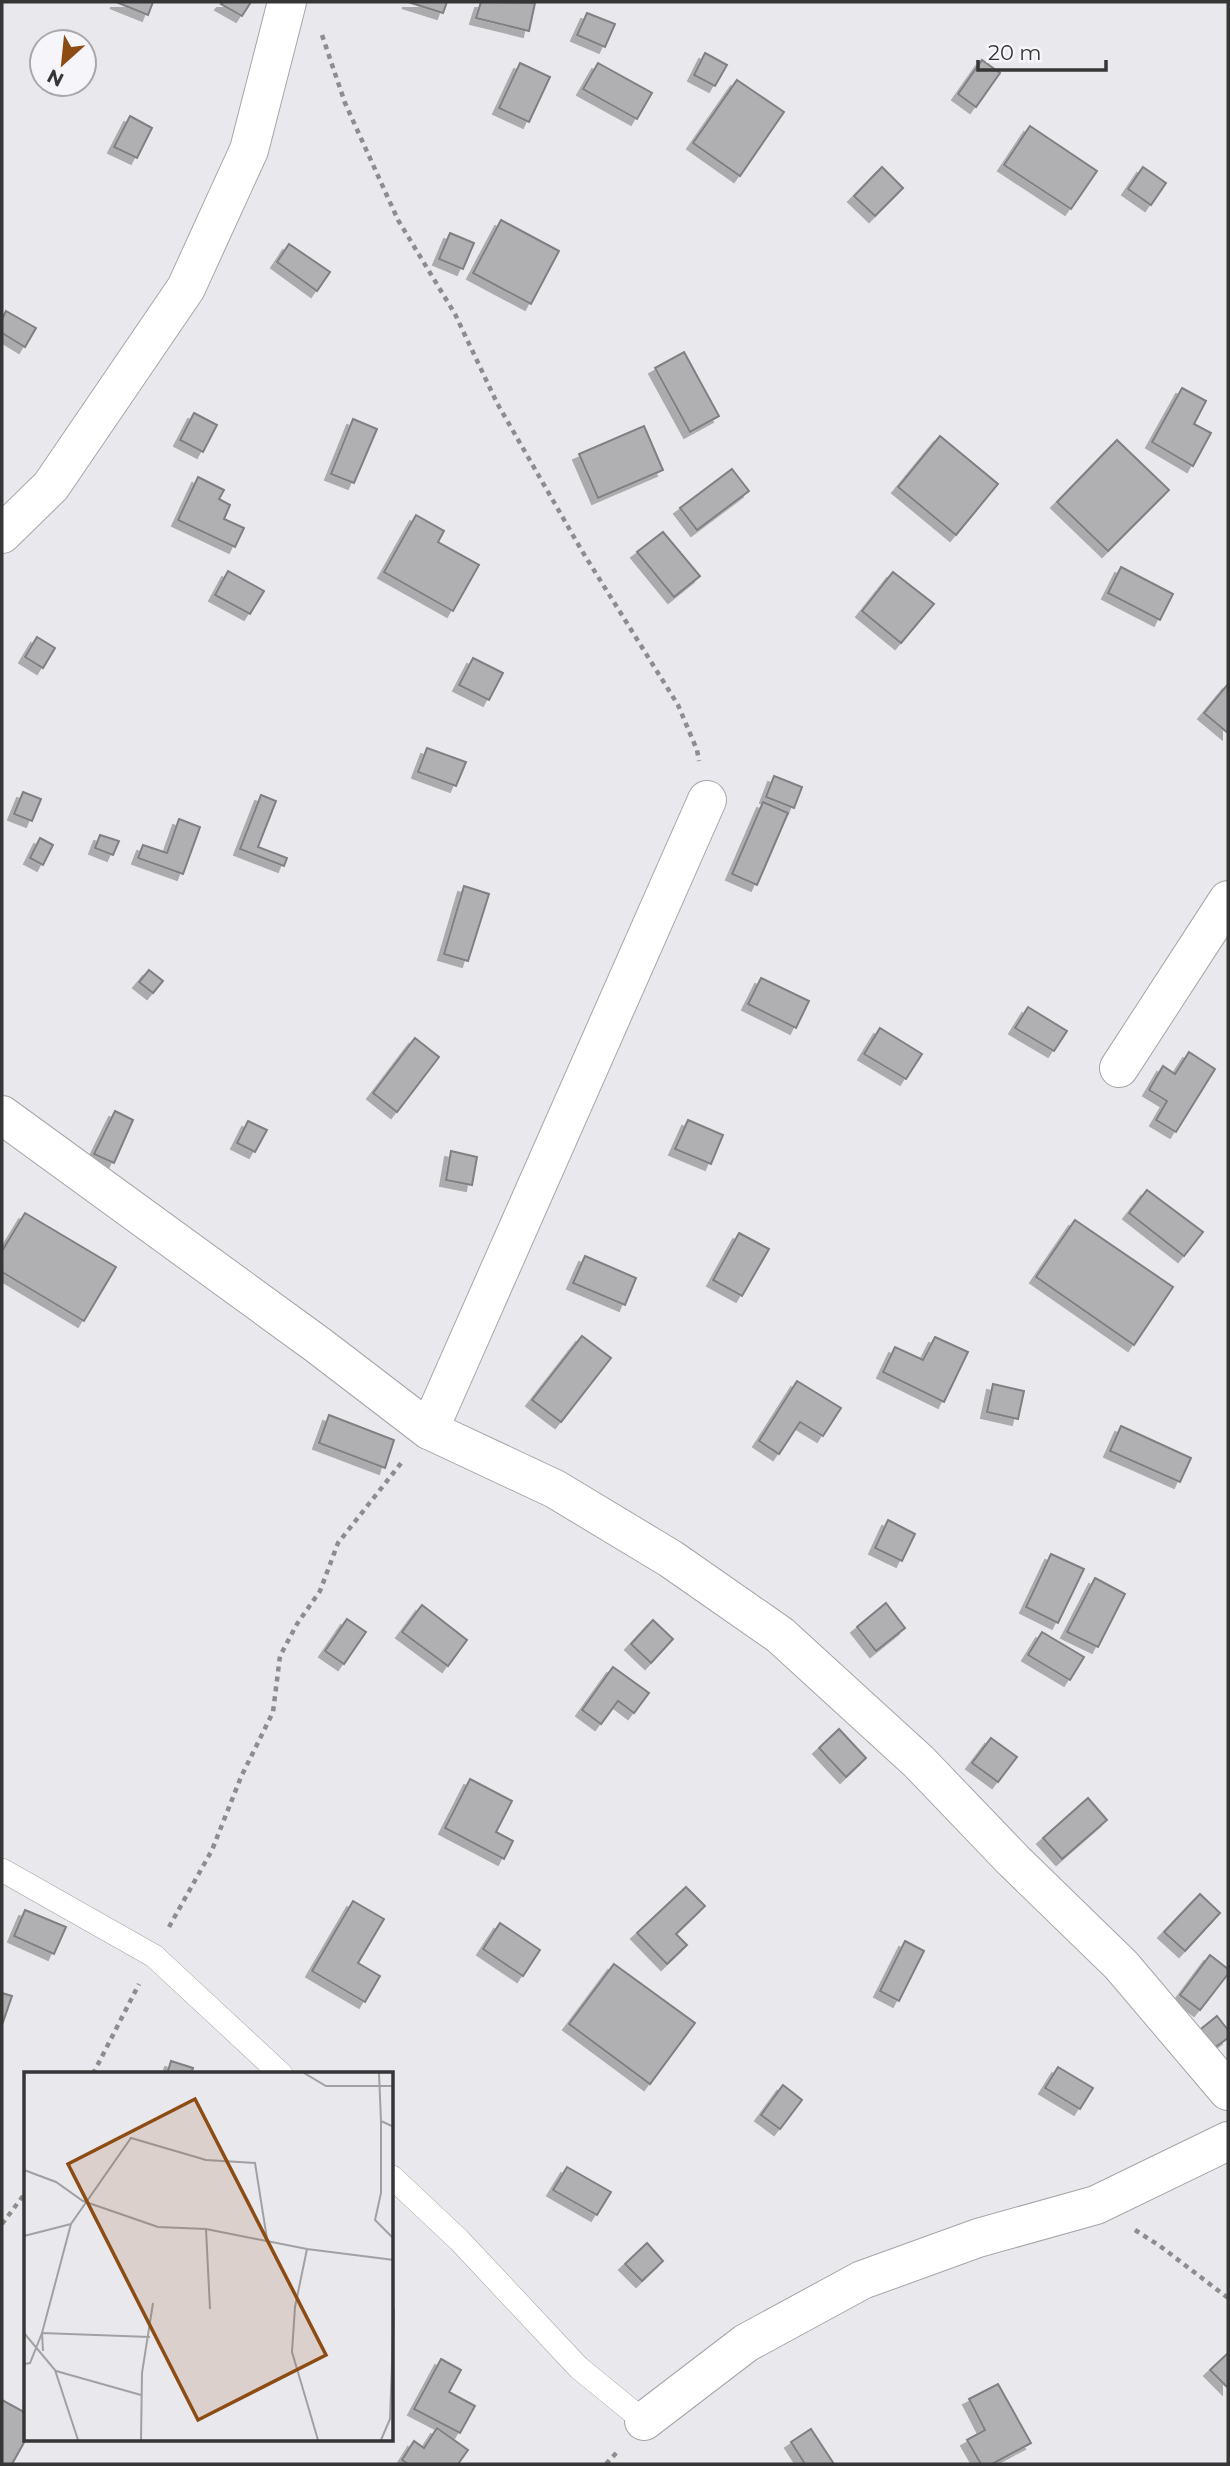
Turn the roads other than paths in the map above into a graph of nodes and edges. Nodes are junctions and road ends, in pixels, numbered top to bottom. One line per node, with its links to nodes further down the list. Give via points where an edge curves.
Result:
1 (287, 2): 2 (street, via 249,150 186,288 51,486)
2 (2, 534)
3 (707, 800): 7 (street)
4 (1228, 900): 5 (street)
5 (1119, 1068)
6 (2, 1115): 7 (street)
7 (429, 1430): 10 (street, via 555,1489 671,1559 780,1635 919,1762 1121,1965)
8 (2, 1870): 9 (lane, via 154,1956)
9 (279, 2072)
10 (1228, 2091)
11 (1228, 2141): 13 (street, via 1096,2205 978,2238 862,2280 746,2343)
12 (394, 2179): 13 (lane, via 459,2240 579,2368)
13 (644, 2421)

